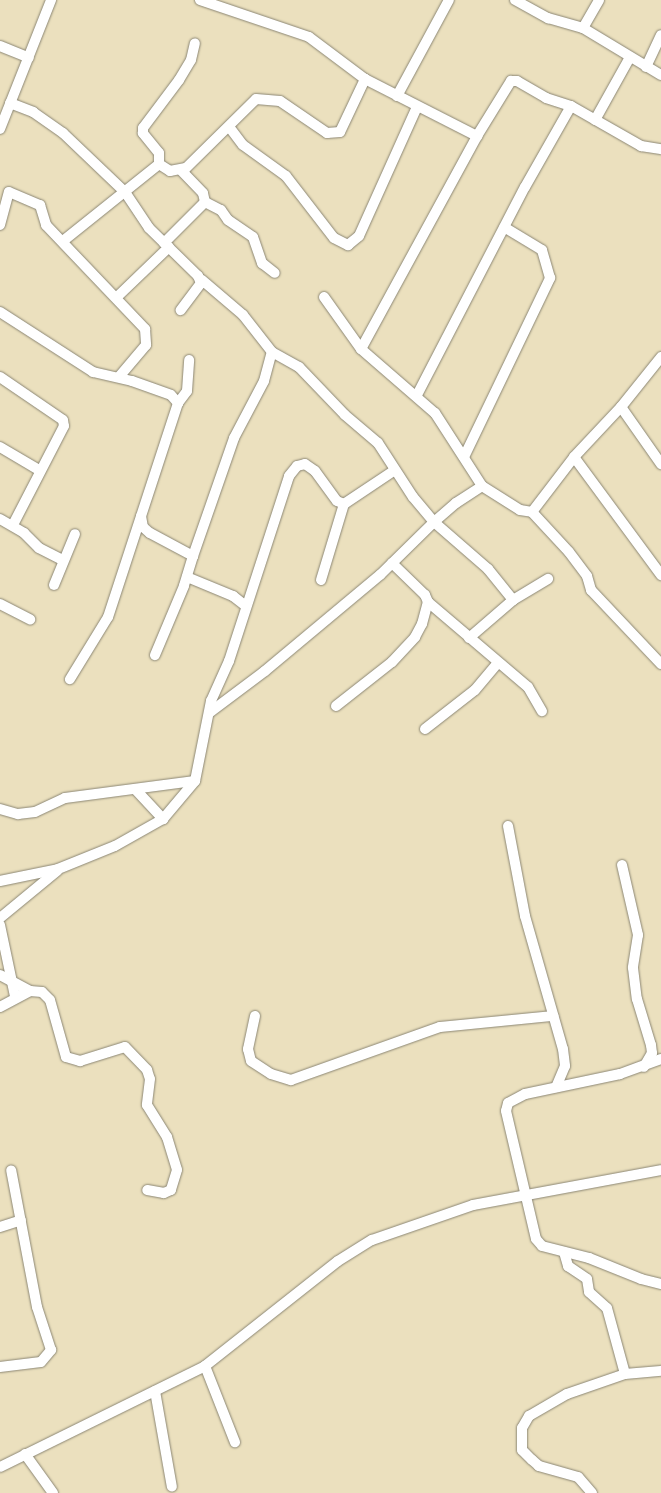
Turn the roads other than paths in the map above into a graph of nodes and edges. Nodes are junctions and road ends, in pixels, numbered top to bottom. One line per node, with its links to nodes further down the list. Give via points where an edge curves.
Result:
1 (51, 0): 10 (street)
2 (200, 0): 14 (street, via 309,37)
3 (449, 0): 15 (street)
4 (515, 0): 6 (street, via 548,18)
5 (599, 0): 6 (street)
6 (583, 28): 11 (street)
7 (661, 35): 12 (street)
8 (195, 43): 24 (street, via 191,60 179,80 142,128 159,153)
9 (0, 46): 10 (street)
10 (28, 58): 16 (street)
11 (630, 58): 12 (street); 19 (street)
12 (646, 67): 13 (street)
13 (661, 75)
14 (365, 79): 15 (street); 20 (street, via 344,127 335,134 280,101 265,97 256,99)
15 (396, 96): 18 (street)
16 (10, 103): 21 (street); 27 (street, via 48,122)
17 (571, 106): 19 (street); 22 (street, via 511,81); 30 (street)
18 (417, 107): 20 (street, via 359,236 348,245 334,238 286,176 243,144); 22 (street)
19 (595, 120): 23 (street, via 641,146)
20 (230, 128): 25 (street)
21 (0, 129)
22 (477, 136): 39 (street)
23 (661, 150)
24 (159, 164): 25 (street, via 170,171); 27 (street)
25 (181, 170): 28 (street, via 203,193)
26 (5, 189): 29 (street); 31 (street, via 40,205 46,225)
27 (125, 192): 31 (street); 32 (street, via 136,212)
28 (206, 202): 32 (street); 33 (street, via 221,210 228,220 252,237 262,263)
29 (0, 225)
30 (504, 227): 45 (street); 49 (street, via 542,250 550,278)
31 (63, 241): 35 (street)
32 (166, 245): 34 (street); 35 (street)
33 (275, 274)
34 (202, 280): 37 (street); 40 (street, via 244,315)
35 (117, 297): 44 (street, via 145,329 147,336 146,345)
36 (324, 297): 39 (street)
37 (181, 310)
38 (0, 312): 44 (street, via 93,372)
39 (361, 349): 45 (street)
40 (272, 352): 53 (street, via 299,366 345,415 378,443); 62 (street, via 264,381 231,445)
41 (661, 357): 47 (street)
42 (189, 360): 46 (street, via 187,391)
43 (0, 377): 52 (street, via 63,420 64,426)
44 (118, 377): 46 (street, via 171,395)
45 (418, 395): 49 (street, via 435,413)
46 (178, 403): 57 (street)
47 (621, 407): 50 (street); 51 (street)
48 (0, 447): 52 (street)
49 (464, 456): 54 (street)
50 (574, 457): 56 (street); 65 (street)
51 (661, 464)
52 (39, 470): 60 (street)
53 (395, 470): 55 (street); 59 (street)
54 (482, 486): 56 (street, via 520,510); 59 (street, via 456,502)
55 (344, 504): 67 (street); 73 (street, via 337,501 315,470 305,464 297,466 282,493)
56 (532, 512): 78 (street, via 570,552 587,576 591,590)
57 (141, 515): 62 (street, via 143,527 150,533); 79 (street, via 108,617)
58 (0, 519): 60 (street)
59 (434, 522): 64 (street); 70 (street, via 488,569)
60 (13, 525): 63 (street, via 40,548)
61 (75, 534): 63 (street)
62 (192, 556): 66 (street)
63 (62, 560): 69 (street)
64 (392, 563): 71 (street, via 404,571); 82 (street, via 265,671)
65 (661, 575)
66 (187, 577): 73 (street, via 226,593); 76 (street)
67 (321, 580)
68 (548, 580): 70 (street)
69 (54, 585)
70 (513, 600): 75 (street)
71 (428, 602): 75 (street); 80 (street, via 416,637 392,662)
72 (0, 604): 74 (street)
73 (246, 606): 82 (street)
74 (30, 619)
75 (469, 638): 77 (street)
76 (155, 655)
77 (498, 663): 81 (street, via 528,687); 83 (street, via 475,690)
78 (661, 664)
79 (70, 679)
80 (336, 706)
81 (542, 711)
82 (209, 713): 84 (street)
83 (425, 729)
84 (195, 781): 85 (street); 87 (street)
85 (136, 790): 86 (street, via 65,798 35,812 18,814); 87 (street)
86 (0, 809)
87 (163, 819): 90 (street, via 115,846)
88 (508, 826): 100 (street, via 525,916)
89 (622, 865): 102 (street, via 638,935 633,968 637,999 652,1053)
90 (58, 869): 91 (street); 92 (street)
91 (0, 880)
92 (0, 918)
93 (0, 924): 95 (street)
94 (0, 975): 95 (street)
95 (12, 982): 96 (street); 97 (street)
96 (30, 991): 97 (street); 106 (street, via 48,995 66,1057 80,1061 125,1047 147,1070 150,1079 146,1105 167,1137 177,1170 171,1190 164,1193)
97 (15, 996): 98 (street)
98 (0, 1007)
99 (255, 1016): 100 (street, via 248,1050 251,1061 271,1074 291,1080 440,1027)
100 (553, 1016): 103 (street, via 565,1066)
101 (661, 1059): 102 (street)
102 (644, 1067): 103 (street)
103 (556, 1087): 107 (street, via 525,1094 508,1103 506,1111)
104 (12, 1170): 108 (street)
105 (661, 1170): 107 (street)
106 (147, 1190)
107 (526, 1196): 110 (street, via 536,1239 542,1246); 112 (street, via 453,1211 353,1250)
108 (20, 1220): 109 (street); 113 (street, via 37,1307 51,1350 40,1362)
109 (0, 1227)
110 (564, 1252): 111 (street); 115 (street, via 568,1266 587,1279 589,1292 608,1308)
111 (661, 1284)
112 (206, 1366): 116 (street); 117 (street)
113 (0, 1367)
114 (661, 1371): 115 (street)
115 (625, 1374): 122 (street, via 550,1403 530,1416 522,1428 522,1450 532,1460 539,1466 578,1477)
116 (155, 1391): 118 (street); 120 (street)
117 (235, 1442)
118 (25, 1454): 119 (street); 121 (street)
119 (0, 1467)
120 (172, 1487)
121 (53, 1493)
122 (592, 1493)

